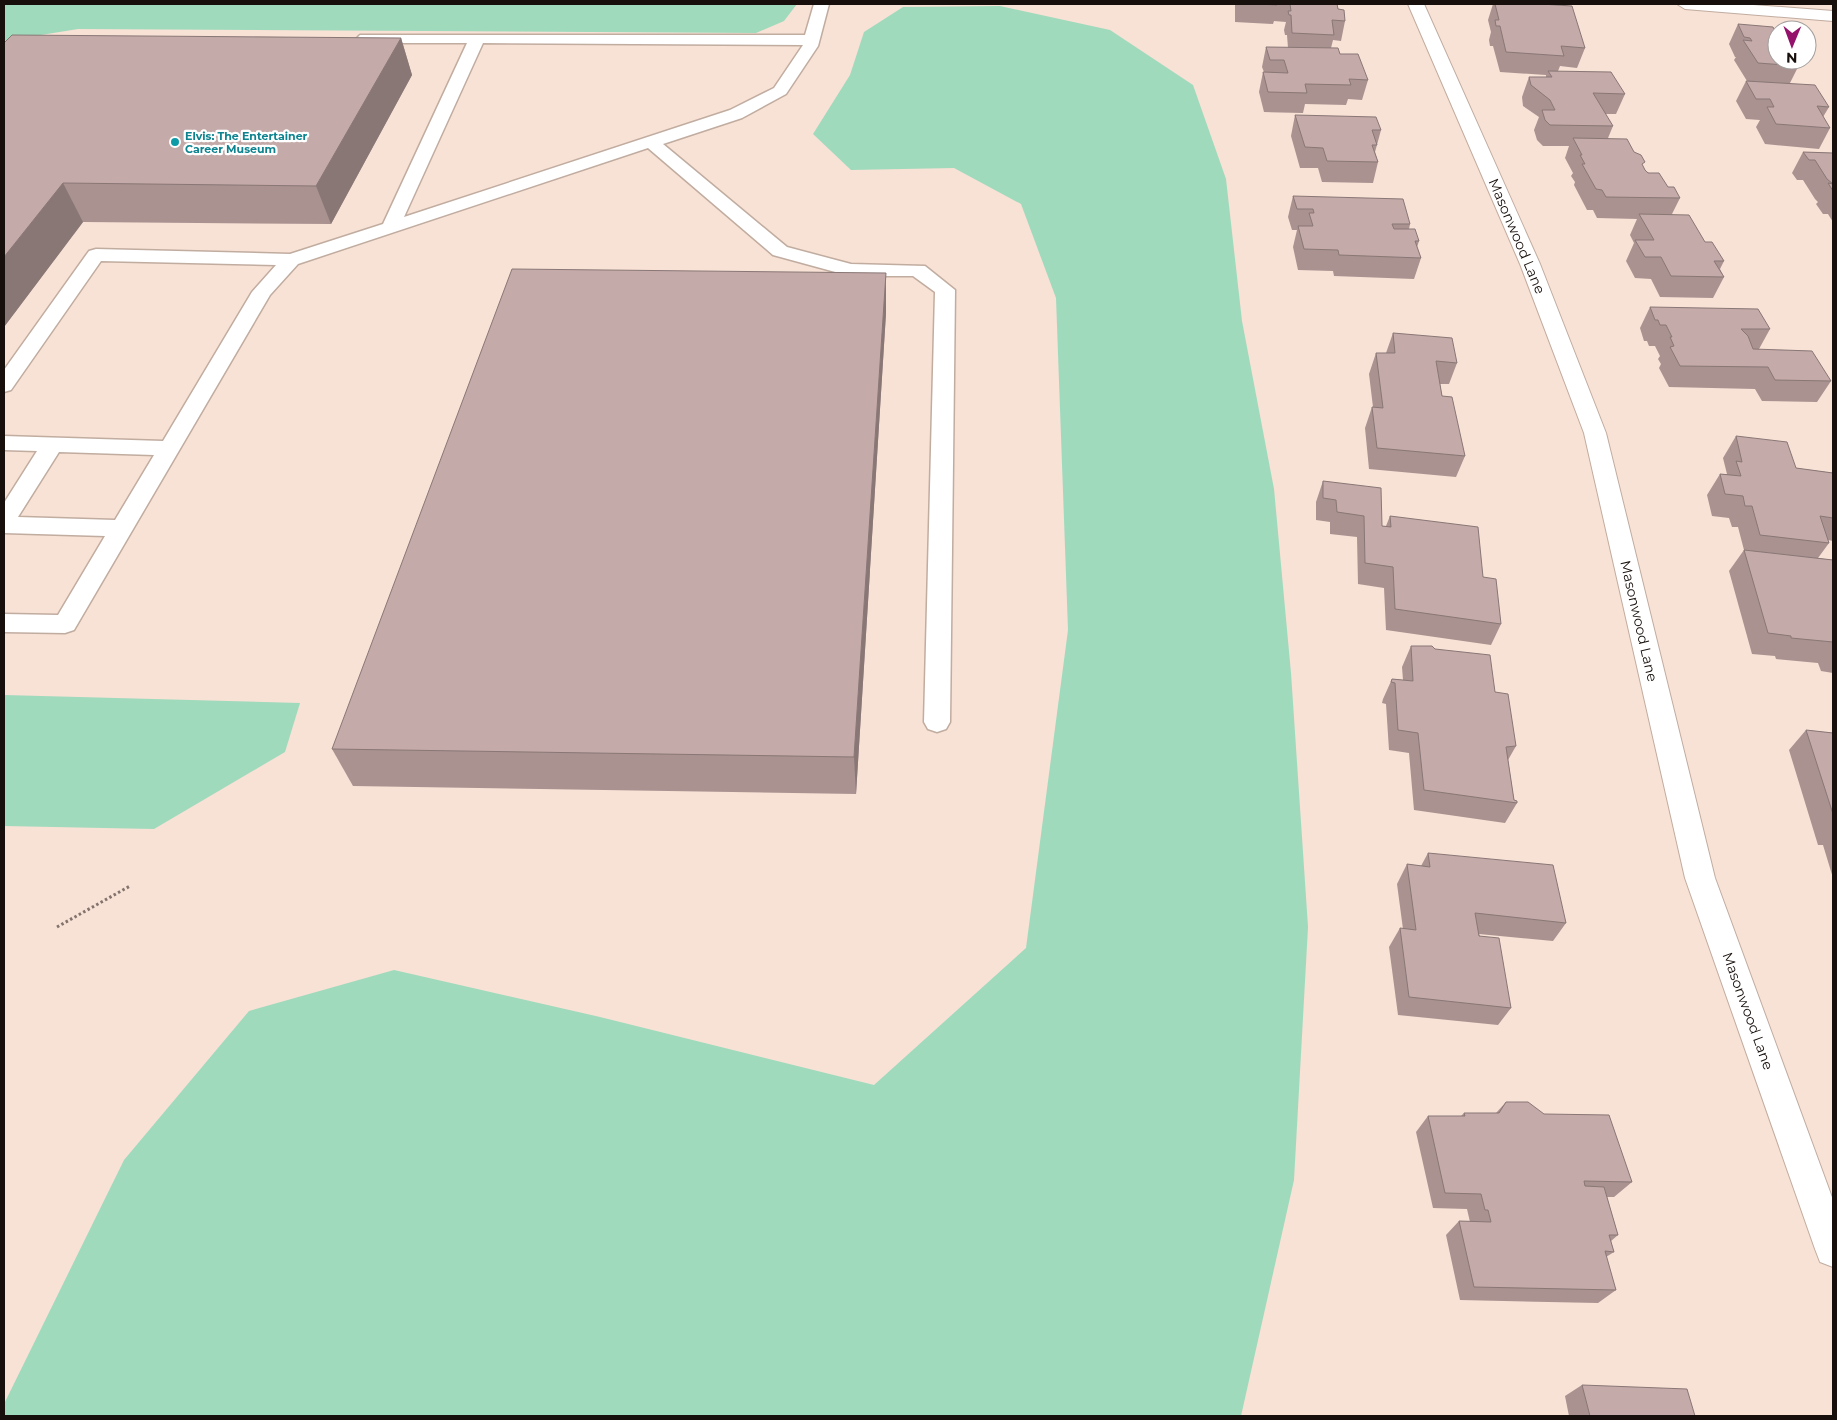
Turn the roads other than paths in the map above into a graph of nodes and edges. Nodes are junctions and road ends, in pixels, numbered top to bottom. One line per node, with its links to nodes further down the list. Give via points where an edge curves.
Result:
1 (821, 4): 7 (lane)
2 (1416, 4): 20 (street, Masonwood Lane, via 1530,264 1595,433 1700,878)
3 (1685, 4): 4 (street)
4 (1833, 16)
5 (348, 38): 6 (lane)
6 (477, 39): 7 (lane); 9 (lane)
7 (811, 40): 8 (lane, via 780,92 736,114)
8 (650, 142): 9 (lane); 19 (lane, via 780,251 850,270 918,270 945,290)
9 (390, 228): 10 (lane)
10 (291, 260): 11 (lane, via 96,255); 14 (lane, via 262,292)
11 (4, 385)
12 (4, 443): 13 (lane)
13 (53, 444): 14 (lane); 15 (lane)
14 (167, 448): 17 (lane)
15 (4, 521)
16 (4, 526): 17 (lane)
17 (120, 528): 18 (lane, via 65,624)
18 (4, 623)
19 (936, 722)
20 (1833, 1249)

